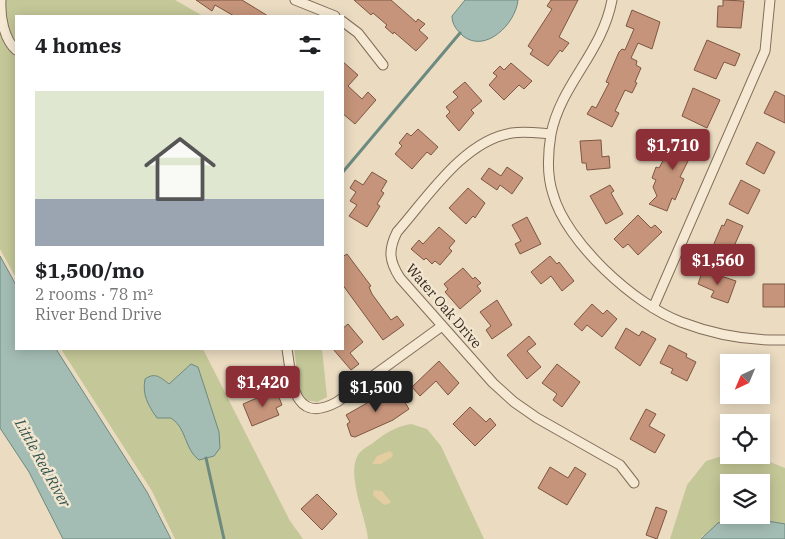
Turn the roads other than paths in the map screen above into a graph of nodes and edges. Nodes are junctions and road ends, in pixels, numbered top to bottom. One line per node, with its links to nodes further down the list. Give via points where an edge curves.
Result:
1 (1, 0): 7 (street, via 4,32)
2 (294, 0): 5 (street)
3 (612, 0): 9 (street, via 603,32 566,94)
4 (770, 0): 10 (street, via 765,51)
5 (332, 15)
6 (344, 22): 8 (street, via 358,33)
7 (15, 48)
8 (383, 65)
9 (551, 134): 10 (street, via 549,165 553,194 566,224 612,276); 11 (street, Water Oak Drive, via 512,133 479,146 460,161 397,232 390,256 392,267)
10 (653, 308): 12 (street, via 679,322 717,334 745,339)
11 (442, 326): 13 (street, via 337,402 322,408 304,405 297,399); 14 (street, Water Oak Drive, via 514,402 620,465)
12 (785, 340)
13 (287, 350)
14 (634, 483)

